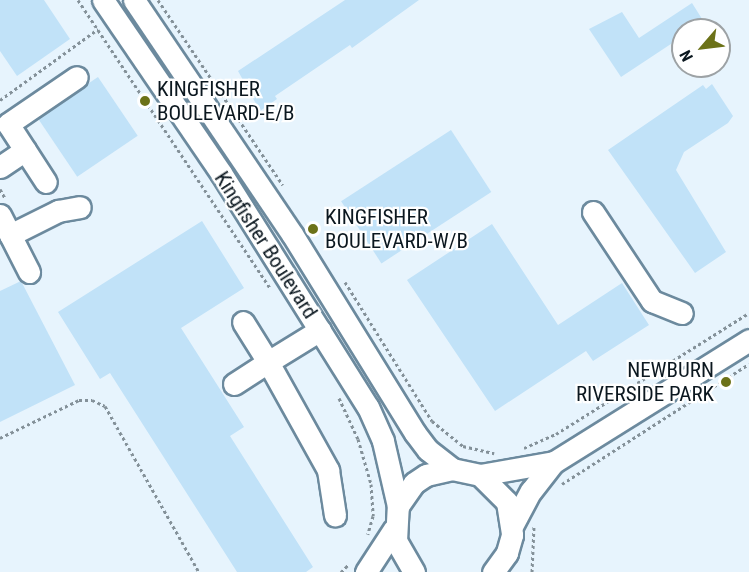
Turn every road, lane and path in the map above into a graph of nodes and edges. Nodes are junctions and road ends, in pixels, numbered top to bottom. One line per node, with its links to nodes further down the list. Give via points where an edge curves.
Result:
1 (78, 0): 4 (path)
2 (103, 0): 19 (street, Kingfisher Boulevard, via 221,173)
3 (134, 0): 30 (street, Kingfisher Boulevard, via 261,187 416,433 428,450)
4 (98, 29): 6 (path); 15 (path)
5 (77, 77): 7 (street, via 8,124)
6 (0, 100)
7 (25, 150): 8 (street); 9 (street)
8 (0, 167)
9 (46, 182)
10 (80, 207): 13 (street, via 58,211)
11 (593, 212): 16 (street, via 652,301)
12 (0, 215): 13 (street)
13 (10, 235): 14 (street)
14 (29, 272)
15 (272, 291)
16 (682, 313)
17 (749, 314): 27 (path, via 556,434)
18 (243, 322): 21 (street)
19 (320, 330): 21 (street); 33 (street, Kingfisher Boulevard, via 377,426 393,471)
20 (749, 340): 29 (street)
21 (268, 362): 23 (street); 34 (street, via 328,470)
22 (749, 364): 32 (path)
23 (234, 384)
24 (338, 396): 38 (path, via 371,484 373,516)
25 (417, 398): 28 (path, via 432,421 454,440 479,451)
26 (0, 438): 41 (path, via 79,400 105,406)
27 (518, 449)
28 (502, 452)
29 (554, 462): 31 (street); 36 (street, via 531,491)
30 (452, 469): 31 (street); 33 (street, via 426,475 405,494)
31 (480, 475): 36 (street, via 503,497)
32 (556, 489)
33 (399, 506): 37 (street)
34 (335, 514)
35 (538, 515): 45 (path, via 531,543)
36 (512, 526): 39 (street)
37 (394, 529): 40 (street); 43 (street, via 400,553)
38 (365, 544)
39 (508, 563): 44 (street)
40 (360, 566): 42 (path)
41 (199, 572)
42 (341, 572)
43 (414, 572)
44 (493, 572)
45 (532, 572)

